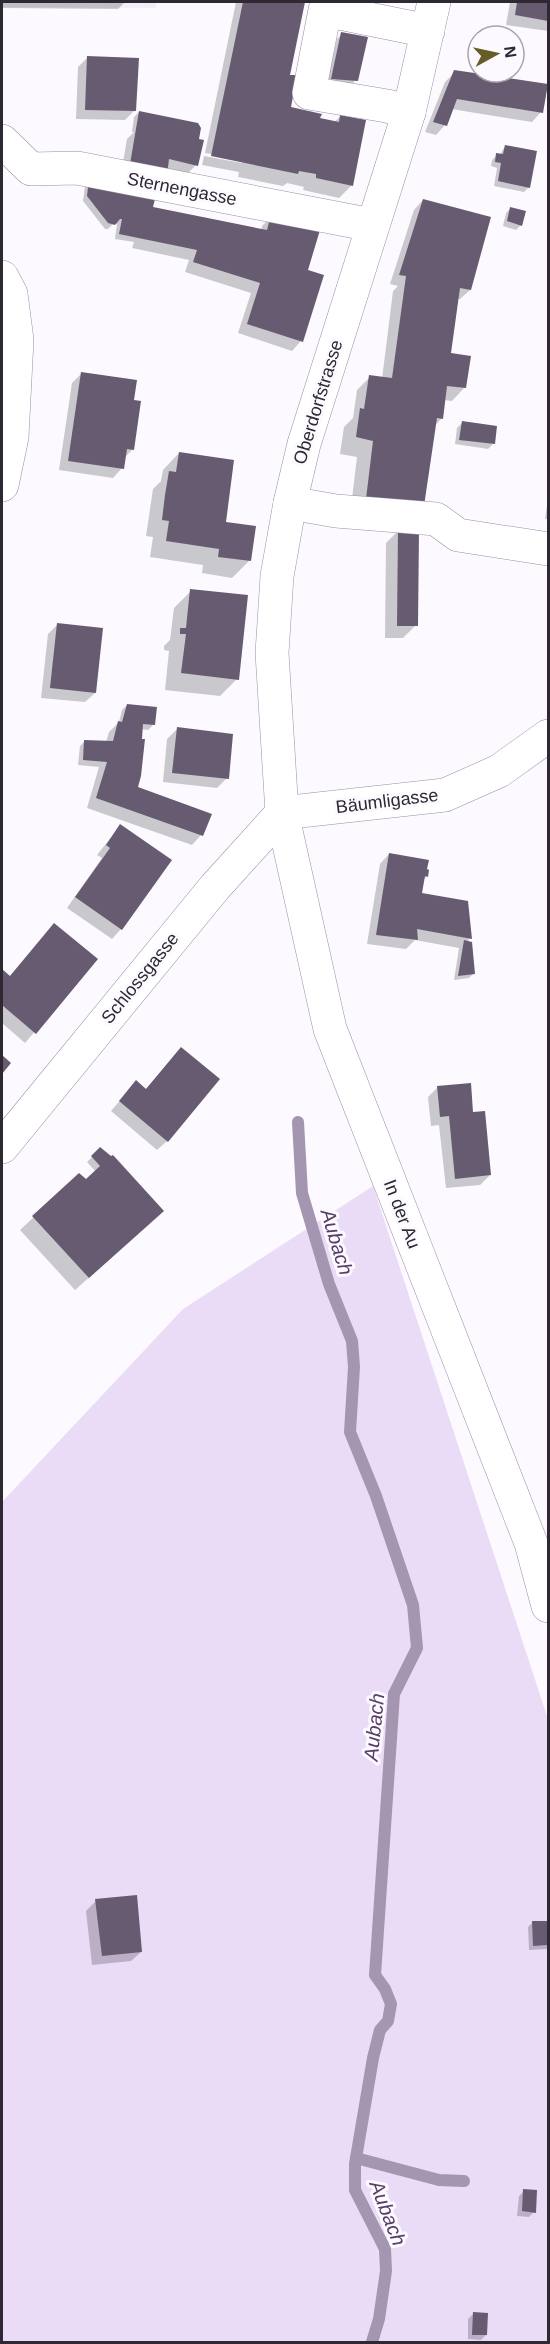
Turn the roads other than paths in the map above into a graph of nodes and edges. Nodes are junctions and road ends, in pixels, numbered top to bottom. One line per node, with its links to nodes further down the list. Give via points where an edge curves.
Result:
1 (431, 16): 2 (street, Oberdorfstrasse); 2 (street, via 325,9 309,93)
2 (409, 112): 4 (street, Oberdorfstrasse)
3 (2, 141): 4 (street, Sternengasse, via 31,169 76,168)
4 (372, 225): 8 (street, Oberdorfstrasse, via 304,444)
5 (2, 277): 6 (street, via 11,294)
6 (9, 340): 7 (street, via 12,437)
7 (2, 485)
8 (290, 503): 9 (street, via 436,519 458,535); 11 (street, Oberdorfstrasse, via 277,576 272,653)
9 (549, 549)
10 (549, 736): 11 (street, Bäumligasse, via 499,771 445,795)
11 (282, 813): 12 (street, Schlossgasse, via 215,887); 13 (street, In der Au, via 330,1029 531,1543)
12 (2, 1147)
13 (549, 1606)

